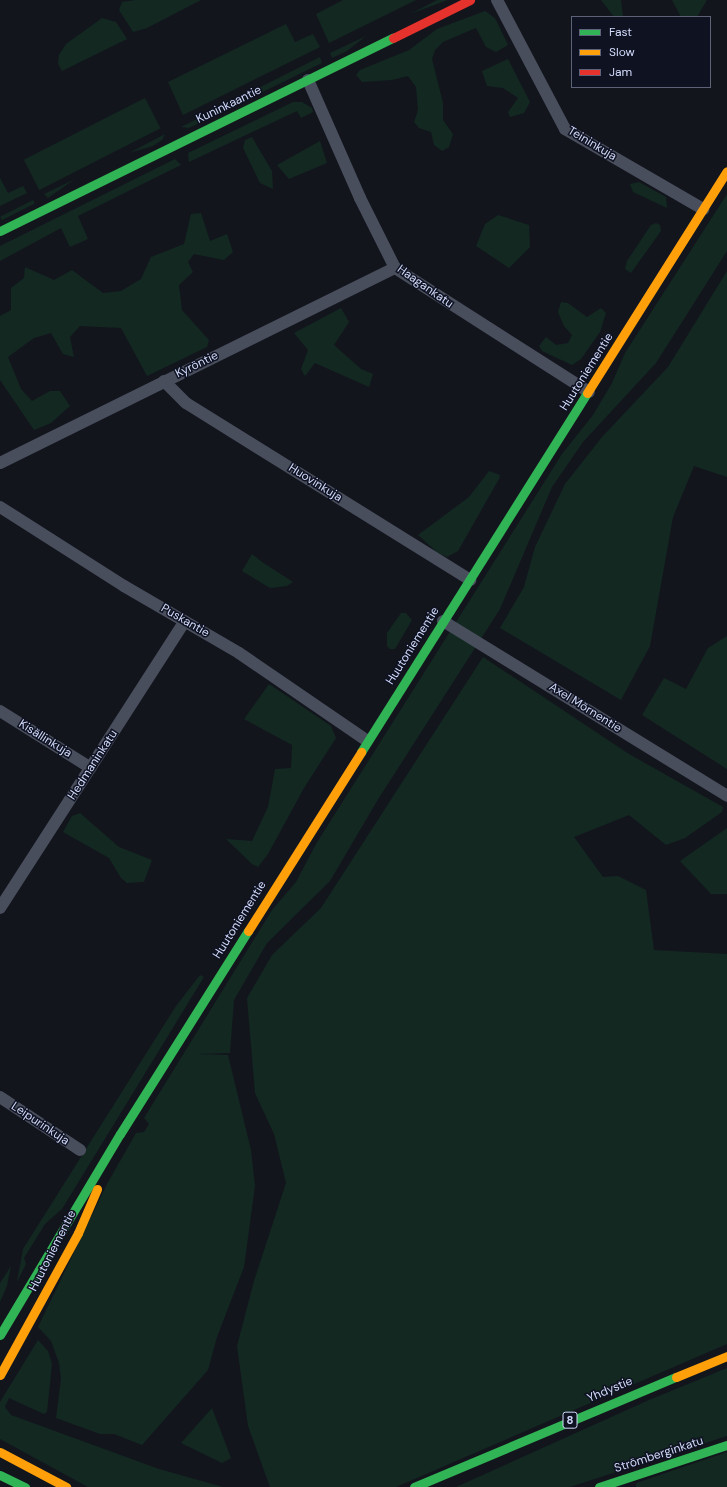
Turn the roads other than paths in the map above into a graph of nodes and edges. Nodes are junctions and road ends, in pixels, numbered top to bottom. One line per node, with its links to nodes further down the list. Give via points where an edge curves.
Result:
1 (470, 0): 3 (main road, Kuninkaantie)
2 (497, 0): 5 (street, Teininkuja, via 564,129)
3 (308, 80): 6 (main road, Kuninkaantie); 7 (street, Haagankatu, via 360,198)
4 (727, 171): 5 (main road, Huutoniementie)
5 (703, 209): 9 (main road, Huutoniementie)
6 (0, 232)
7 (395, 268): 8 (street, Kyröntie); 9 (street, Haagankatu)
8 (164, 381): 10 (street, Kyröntie); 12 (street, Huovinkuja, via 186,403)
9 (589, 392): 12 (main road, Huutoniementie)
10 (0, 463)
11 (0, 507): 13 (street, Puskantie, via 124,586)
12 (470, 580): 14 (main road, Huutoniementie)
13 (185, 621): 16 (street, Puskantie, via 239,654); 17 (street, Hedmaninkatu)
14 (442, 621): 16 (main road, Huutoniementie); 18 (street, Axel Mörnentie)
15 (0, 710): 17 (street, Kisällinkuja)
16 (366, 740): 21 (main road, Huutoniementie)
17 (91, 768): 19 (street, Hedmaninkatu)
18 (727, 796)
19 (0, 908)
20 (0, 1097): 22 (street, Leipurinkuja)
21 (120, 1134): 23 (main road, Huutoniementie); 25 (main road, Huutoniementie, via 78,1233)
22 (80, 1150)
23 (0, 1335)
24 (727, 1356): 31 (main road, Yhdystie / 8)
25 (0, 1375)
26 (727, 1445): 32 (main road, Strömberginkatu)
27 (0, 1452): 30 (main road)
28 (0, 1475): 29 (main road)
29 (25, 1487)
30 (66, 1487)
31 (414, 1487)
32 (600, 1487)

